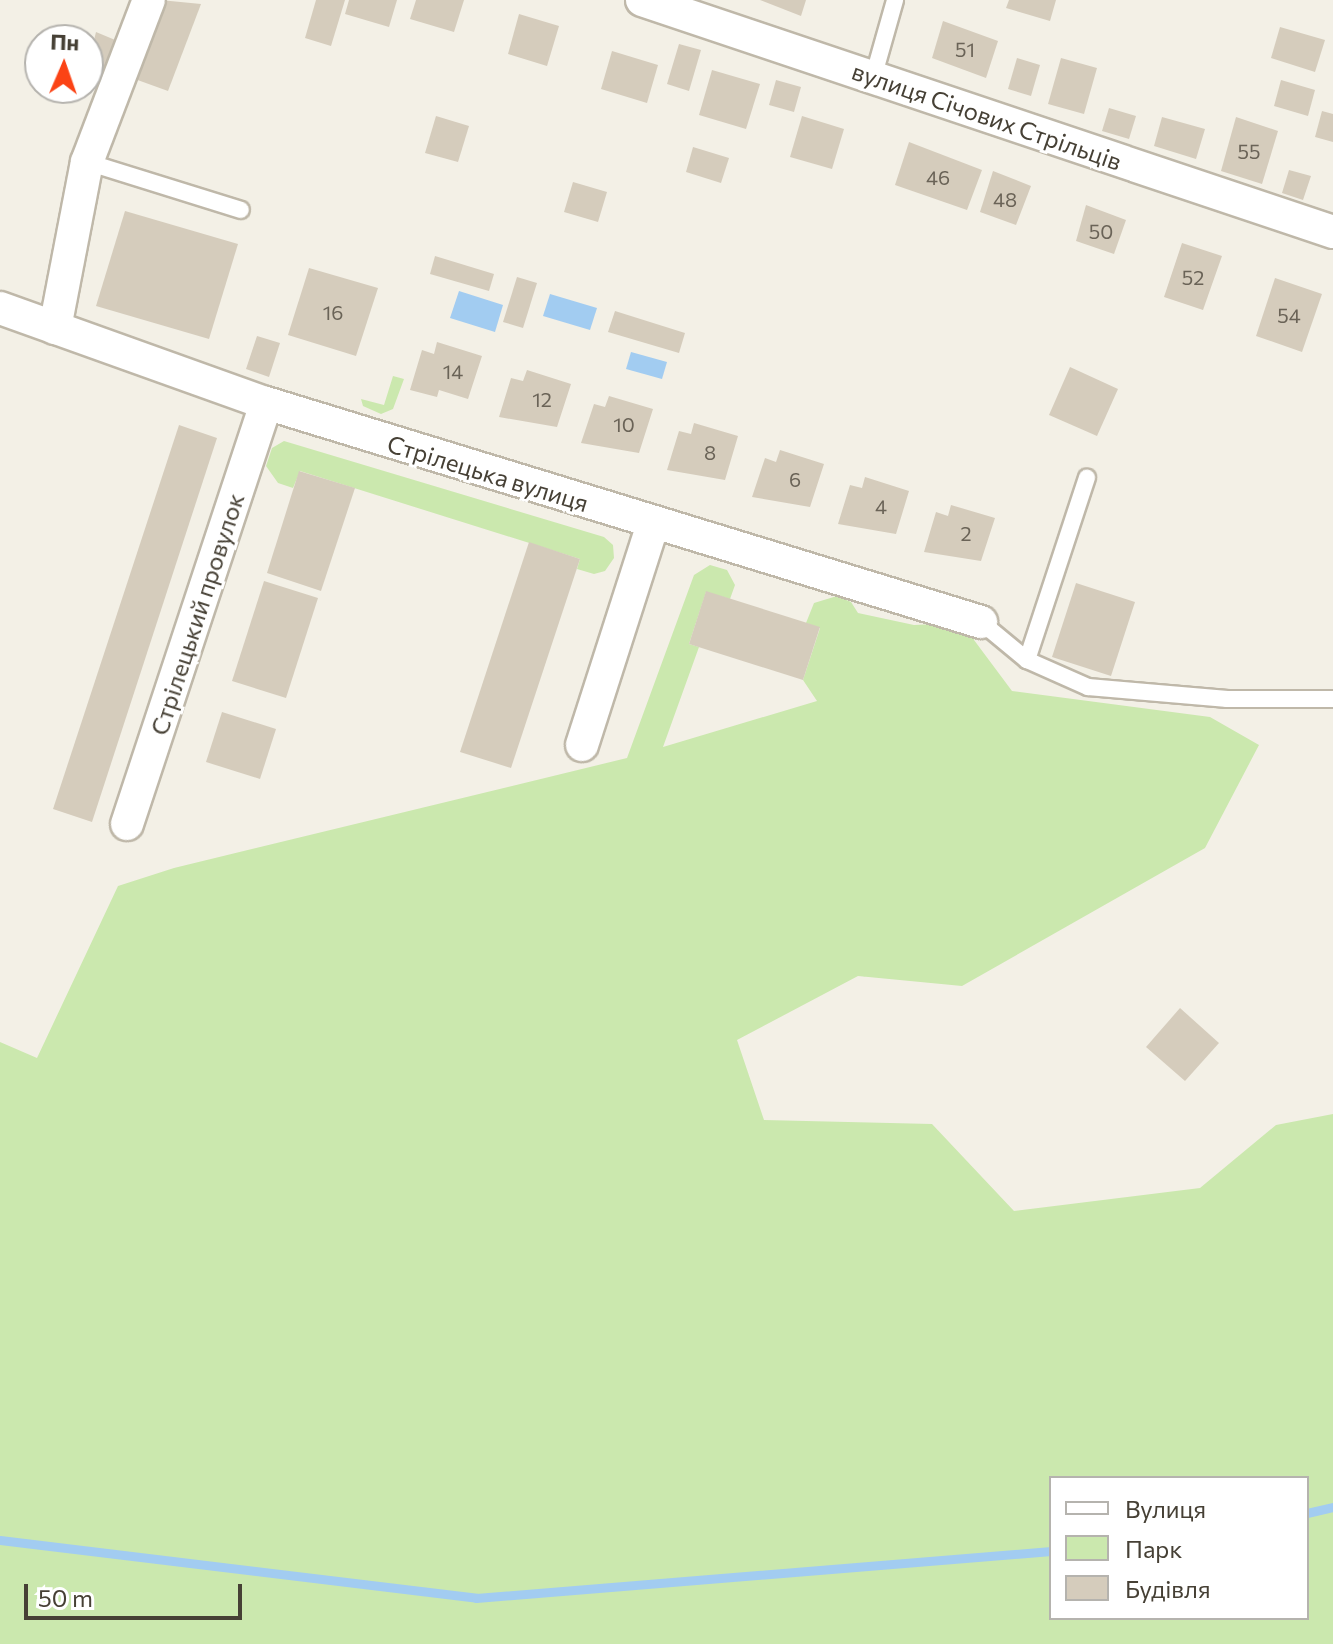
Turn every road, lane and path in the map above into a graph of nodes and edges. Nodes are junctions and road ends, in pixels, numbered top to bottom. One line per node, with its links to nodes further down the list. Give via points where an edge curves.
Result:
1 (149, 0): 5 (street)
2 (642, 0): 4 (street, вулиця Січових Стрільців)
3 (895, 0): 4 (lane)
4 (873, 78): 7 (street, вулиця Січових Стрільців)
5 (87, 162): 6 (lane); 9 (street)
6 (241, 210)
7 (1333, 232)
8 (0, 308): 9 (street, Стрілецька вулиця)
9 (55, 328): 10 (street, Стрілецька вулиця)
10 (266, 403): 12 (street, Стрілецька вулиця); 17 (street, Стрілецький провулок)
11 (1087, 478): 14 (lane)
12 (653, 524): 13 (street, Стрілецька вулиця); 16 (street)
13 (981, 622): 14 (lane)
14 (1027, 660): 15 (lane, via 1088,687 1227,699)
15 (1333, 699)
16 (582, 745)
17 (127, 824)

